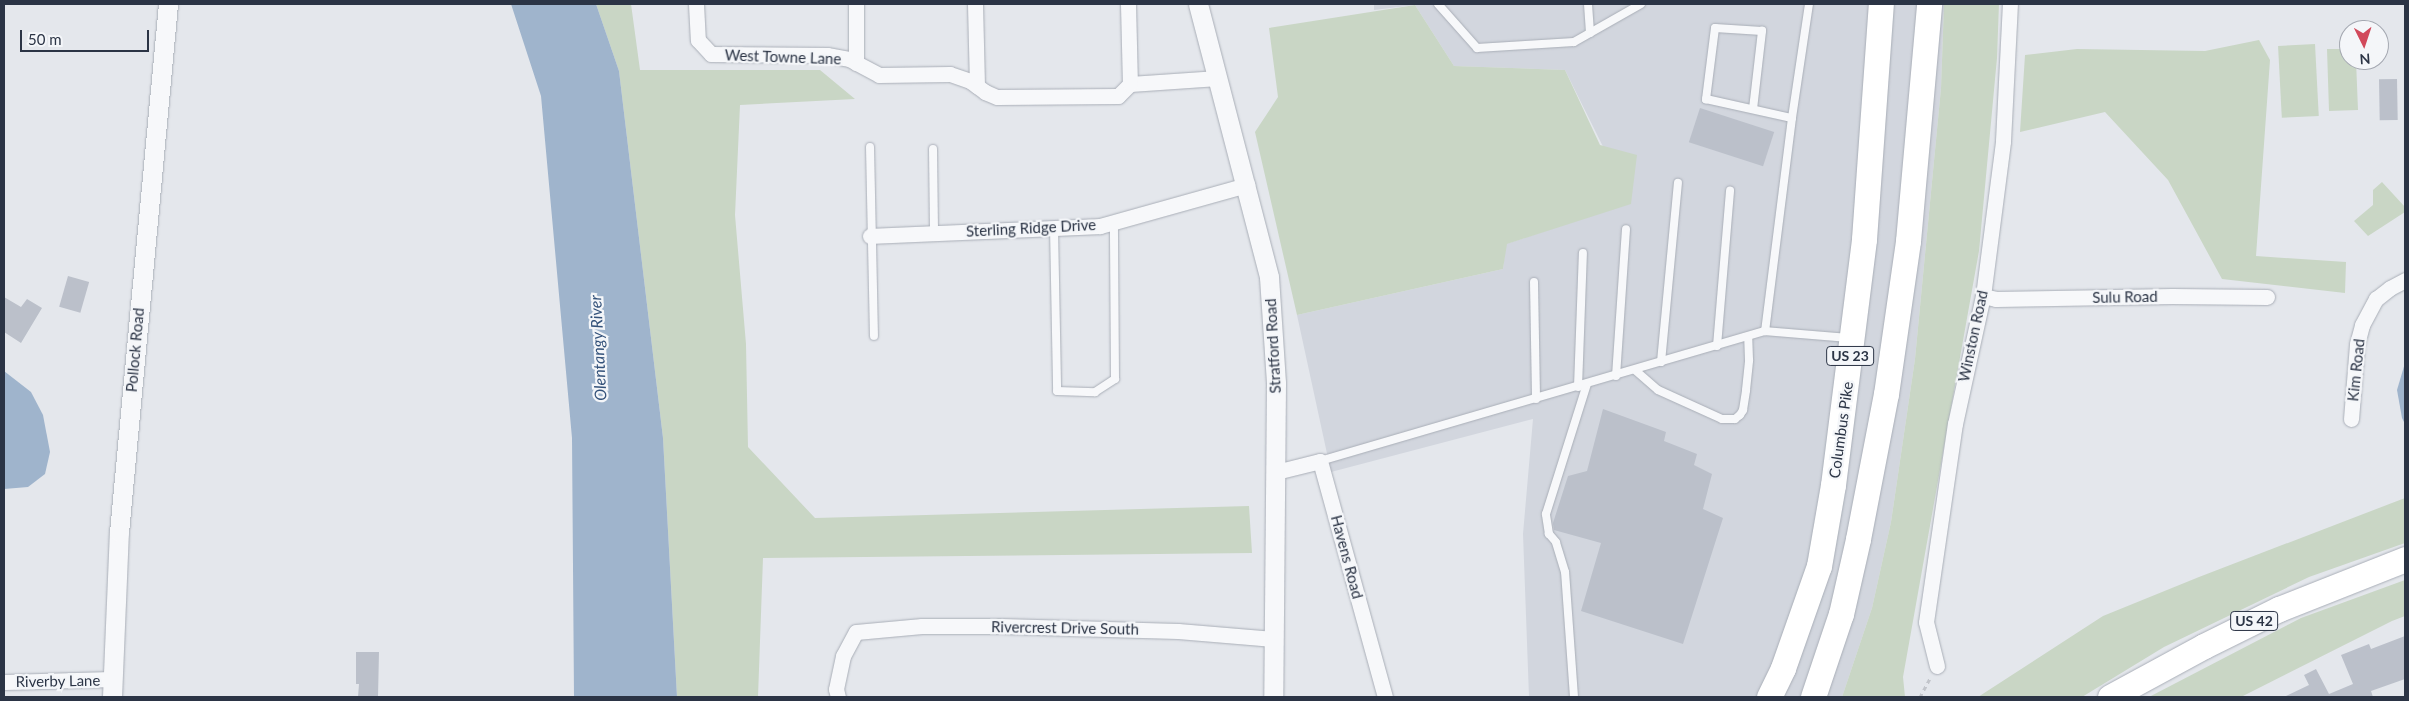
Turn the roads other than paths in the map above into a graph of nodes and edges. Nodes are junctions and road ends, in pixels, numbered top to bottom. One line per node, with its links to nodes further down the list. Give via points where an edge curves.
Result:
1 (168, 4): 54 (street, Pollock Road, via 119,532)
2 (696, 4): 15 (street, West Towne Lane, via 698,40 711,54 828,55)
3 (856, 4): 15 (street)
4 (975, 4): 18 (street)
5 (1128, 4): 17 (street)
6 (1198, 4): 16 (street, Stratford Road)
7 (1438, 4): 14 (lane, via 1477,48 1574,42)
8 (1588, 4): 14 (lane)
9 (1641, 4): 14 (lane)
10 (1809, 4): 20 (lane)
11 (1881, 4): 39 (highway, Columbus Pike / US 23, via 1864,239)
12 (1929, 4): 60 (highway, US 23, via 1908,241 1886,394 1841,614)
13 (2010, 4): 34 (street, Winston Road, via 2003,141)
14 (1590, 33)
15 (856, 63): 18 (street, West Towne Lane, via 879,75 950,74)
16 (1218, 78): 17 (street, West Towne Lane); 24 (street, Stratford Road)
17 (1130, 84): 18 (street, West Towne Lane, via 1118,96 997,96)
18 (977, 86)
19 (1753, 109): 19 (lane, via 1706,99 1715,28 1762,31); 20 (lane)
20 (1792, 118): 36 (lane)
21 (870, 146): 30 (lane)
22 (933, 149): 29 (lane)
23 (1678, 183): 41 (lane)
24 (1247, 185): 26 (street, Sterling Ridge Drive); 49 (street, Stratford Road, via 1269,277 1276,383)
25 (1730, 191): 40 (lane)
26 (1114, 221): 27 (street, Sterling Ridge Drive, via 1100,226); 27 (lane, via 1115,379 1095,392 1057,391)
27 (1054, 228): 29 (street, Sterling Ridge Drive)
28 (1626, 229): 43 (lane)
29 (934, 233): 30 (street, Sterling Ridge Drive)
30 (870, 236): 37 (lane)
31 (1583, 253): 45 (lane)
32 (2405, 280): 47 (street, Kim Road, via 2376,299 2362,325 2357,344)
33 (1534, 282): 46 (lane)
34 (1983, 296): 35 (street, Sulu Road, via 1996,299); 52 (street, Winston Road, via 1954,424 1926,622)
35 (2267, 297)
36 (1766, 331): 38 (lane); 39 (lane)
37 (874, 336)
38 (1748, 337): 40 (lane); 42 (lane, via 1746,390 1742,410 1735,419 1716,416 1658,390)
39 (1853, 338): 59 (highway, Columbus Pike / US 23, via 1819,566 1783,668)
40 (1717, 346): 41 (lane)
41 (1661, 362): 42 (lane)
42 (1635, 370): 43 (lane)
43 (1616, 376): 44 (lane)
44 (1587, 384): 45 (lane); 58 (lane, via 1546,520 1565,572)
45 (1578, 387): 46 (lane)
46 (1536, 399): 48 (lane)
47 (2351, 419)
48 (1320, 461): 49 (street); 57 (street, Havens Road)
49 (1276, 472): 51 (street, Stratford Road)
50 (2405, 559): 61 (highway, US 42, via 2279,609)
51 (1274, 639): 55 (street, Rivercrest Drive South, via 1178,631 1001,626 922,626 856,632 843,656 836,689); 56 (street, Stratford Road)
52 (1936, 666)
53 (4, 682): 54 (street, Riverby Lane)
54 (113, 688)
55 (838, 697)
56 (1273, 697)
57 (1385, 697)
58 (1574, 697)
59 (1769, 697)
60 (1813, 697)
61 (2110, 697)

